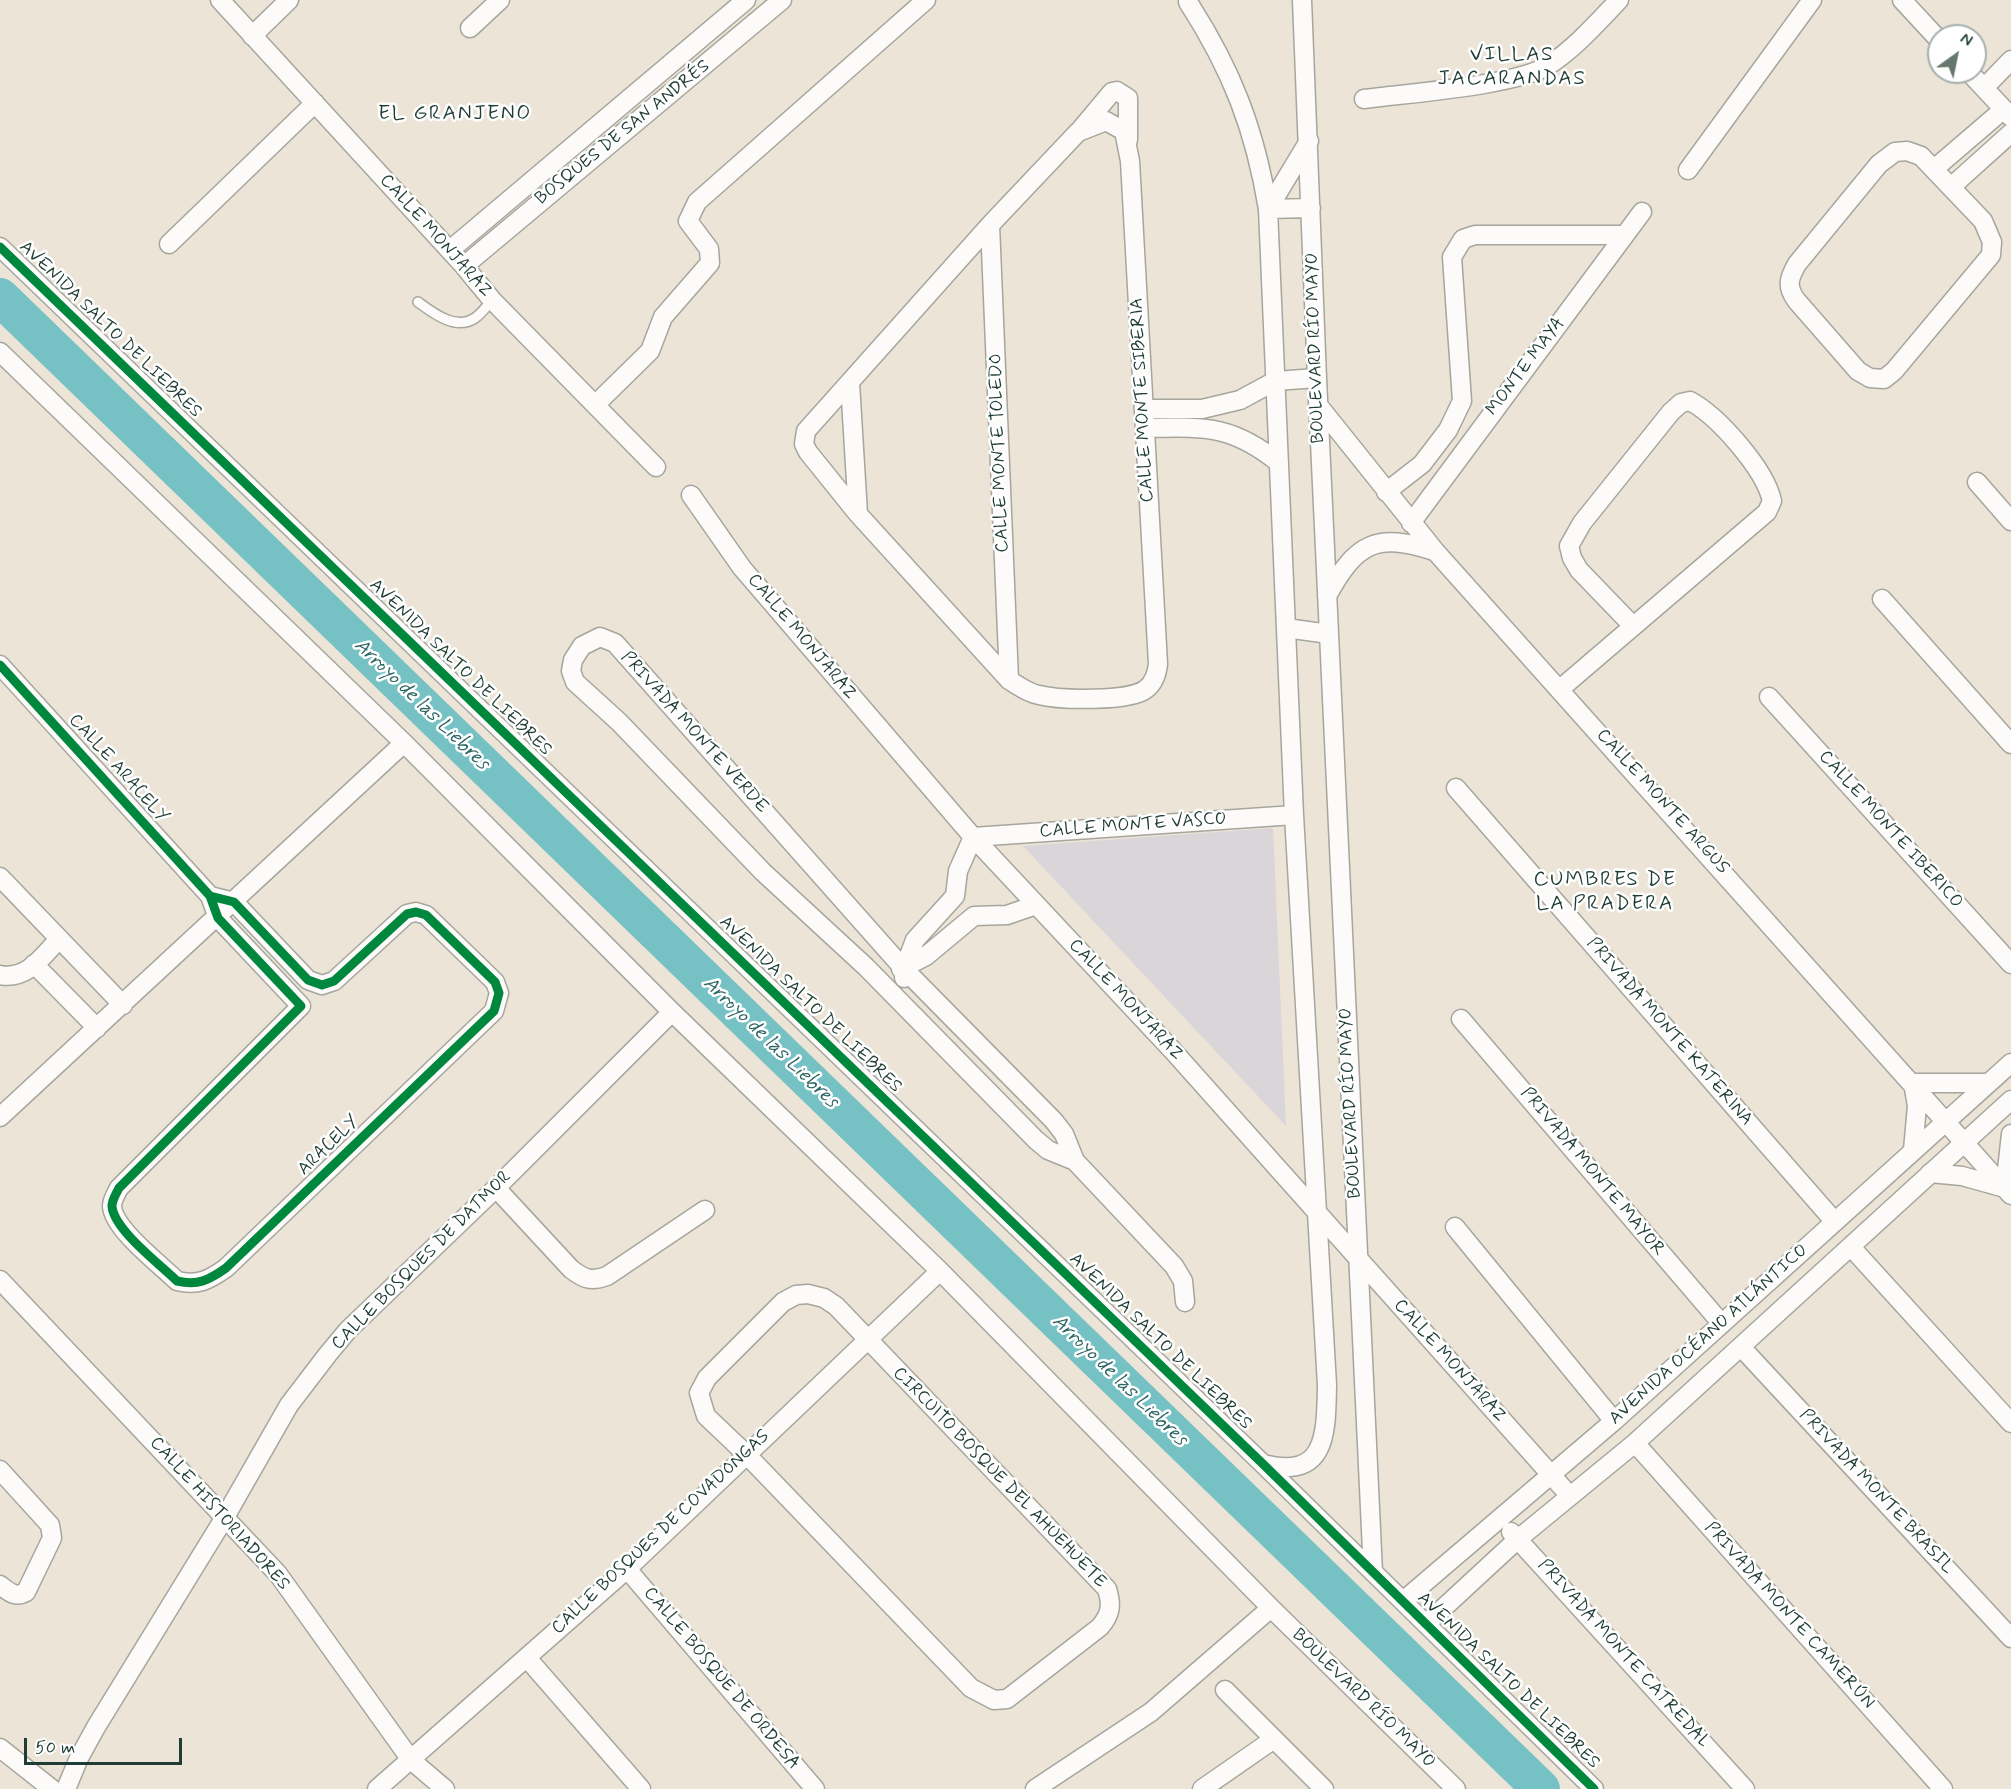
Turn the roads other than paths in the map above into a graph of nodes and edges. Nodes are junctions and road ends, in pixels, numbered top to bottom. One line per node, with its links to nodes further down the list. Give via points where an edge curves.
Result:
1 (220, 0): 15 (street, CALLE MONJARAZ)
2 (289, 0): 15 (street)
3 (500, 0): 14 (street)
4 (747, 0): 12 (street); 36 (street, BOSQUES DE SAN ANDRÉS)
5 (782, 0): 12 (street, BOSQUES DE SAN ANDRÉS)
6 (926, 0): 44 (street, via 698,202 688,222 709,249 710,263 663,317 650,351)
7 (1302, 0): 25 (street, BOULEVARD RÍO MAYO)
8 (1619, 0): 19 (street, via 1575,45 1547,66 1516,78)
9 (1812, 0): 26 (street)
10 (1902, 0): 13 (street)
11 (1188, 2): 30 (street, via 1233,80 1261,165)
12 (762, 17): 37 (street, BOSQUES DE SAN ANDRÉS)
13 (1927, 27)
14 (470, 28)
15 (252, 36): 20 (street, CALLE MONJARAZ)
16 (2011, 60): 18 (street)
17 (1980, 84): 18 (street)
18 (1984, 88): 21 (street)
19 (1364, 99)
20 (315, 103): 34 (street); 36 (street, CALLE MONJARAZ)
21 (2007, 113): 27 (street)
22 (1078, 132): 24 (street, CALLE MONTE SIBERIA, via 1106,122 1124,131); 24 (street, via 1117,91 1128,98); 32 (street, CALLE MONTE SIBERIA)
23 (2011, 133): 28 (street)
24 (1128, 140): 46 (street, CALLE MONTE SIBERIA)
25 (1309, 141): 29 (street, BOULEVARD RÍO MAYO); 30 (street)
26 (1688, 170)
27 (1934, 170): 28 (street); 28 (street, via 1921,156 1895,152 1879,164 1789,278 1788,289 1796,300 1858,371 1870,378 1884,379 1894,371 1991,255 1992,242 1983,221)
28 (1951, 187)
29 (1311, 208): 30 (street); 41 (street, BOULEVARD RÍO MAYO)
30 (1268, 209): 42 (street)
31 (1642, 212): 33 (street, MONTE MAYA)
32 (990, 225): 43 (street, CALLE MONTE SIBERIA); 64 (street, CALLE MONTE TOLEDO)
33 (1624, 235): 47 (street, via 1475,235 1463,239 1452,257 1462,401); 48 (street, MONTE MAYA)
34 (170, 244)
35 (0, 247): 119 (street, AVENIDA SALTO DE LIEBRES)
36 (450, 250): 37 (street, CALLE MONJARAZ)
37 (464, 266): 38 (street, CALLE MONJARAZ)
38 (492, 300): 39 (lane, via 475,318 464,323 447,320); 44 (street, CALLE MONJARAZ)
39 (418, 302)
40 (0, 352): 67 (street)
41 (1317, 378): 42 (street); 45 (street, BOULEVARD RÍO MAYO)
42 (1275, 381): 46 (street, via 1221,406); 49 (street)
43 (850, 383): 54 (street); 54 (street, CALLE MONTE SIBERIA, via 806,431 804,444)
44 (596, 404): 50 (street, CALLE MONJARAZ)
45 (1318, 405): 52 (street, CALLE MONTE ARGUS); 58 (street, BOULEVARD RÍO MAYO)
46 (1144, 418): 49 (street, via 1225,431 1263,450); 64 (street, CALLE MONTE SIBERIA, via 1157,674 1147,689 1119,697 1037,695)
47 (1448, 430): 48 (street); 52 (street, via 1422,464)
48 (1470, 443): 56 (street, MONTE MAYA)
49 (1279, 463): 61 (street)
50 (657, 467)
51 (1977, 482): 55 (street)
52 (1386, 492): 56 (street, CALLE MONTE ARGUS)
53 (691, 495): 71 (street, CALLE MONJARAZ, via 742,568)
54 (858, 514): 64 (street, CALLE MONTE SIBERIA)
55 (2011, 521)
56 (1411, 523): 57 (street, CALLE MONTE ARGUS)
57 (1435, 552): 58 (street, via 1394,541 1373,544 1354,556); 65 (street, CALLE MONTE ARGUS)
58 (1328, 596): 62 (street, BOULEVARD RÍO MAYO)
59 (1882, 599): 68 (street)
60 (1632, 625): 60 (street, via 1757,523 1772,501 1764,477 1715,420 1690,401 1671,412 1582,523 1569,546 1579,570); 65 (street)
61 (1286, 628): 62 (street); 70 (street)
62 (1329, 634): 108 (street, BOULEVARD RÍO MAYO)
63 (0, 664): 73 (street, CALLE ARACELY)
64 (1009, 680)
65 (1560, 689): 91 (street, CALLE MONTE ARGUS)
66 (1769, 697): 81 (street, CALLE MONTE IBERICO)
67 (404, 743): 75 (street); 87 (street)
68 (2011, 744)
69 (1456, 788): 105 (street, PRIVADA MONTE KATERINA)
70 (1294, 815): 71 (street, CALLE MONTE VASCO); 104 (street)
71 (973, 837): 74 (street, via 961,859); 76 (street, CALLE MONJARAZ)
72 (0, 877): 79 (street)
73 (210, 896): 75 (street); 78 (street, CALLE ARACELY)
74 (956, 896): 77 (street, via 962,909); 83 (street, via 915,940)
75 (234, 902): 78 (street); 78 (street, ARACELY, via 308,980 322,985 334,981 407,914 426,915 495,982 498,999 494,1011 226,1268 198,1284 177,1281 119,1226 113,1209 119,1188 299,1011 300,1002)
76 (1036, 905): 77 (street, via 1007,915); 104 (street, CALLE MONJARAZ)
77 (974, 916): 83 (street)
78 (218, 918): 86 (street)
79 (59, 939): 80 (street); 86 (street)
80 (34, 964): 84 (street, via 24,974); 89 (street)
81 (2011, 964)
82 (866, 967): 83 (street); 83 (street, PRIVADA MONTE VERDE, via 763,872 619,722 575,682 573,660 582,646 600,637 615,644); 85 (street, PRIVADA MONTE VERDE)
83 (904, 969): 85 (street); 99 (street, PRIVADA MONTE VERDE, via 1054,1121)
84 (0, 975)
85 (903, 1004): 99 (street, PRIVADA MONTE VERDE, via 1036,1140 1048,1150)
86 (123, 1005): 89 (street)
87 (672, 1012): 101 (street, CALLE BOSQUES DE DATMOR); 109 (street)
88 (1461, 1019): 112 (street, PRIVADA MONTE MAYOR)
89 (97, 1028): 94 (street)
90 (2011, 1063): 92 (street, AVENIDA OCÉANO ATLÁNTICO)
91 (1913, 1083): 92 (street); 95 (street, CALLE MONTE ARGUS); 98 (street, via 1917,1107)
92 (1988, 1083): 95 (street, AVENIDA OCÉANO ATLÁNTICO)
93 (2011, 1101): 97 (street, AVENIDA OCÉANO ATLÁNTICO)
94 (0, 1118)
95 (1946, 1120): 97 (street, CALLE MONTE ARGUS); 98 (street, AVENIDA OCÉANO ATLÁNTICO)
96 (2011, 1134): 102 (street)
97 (1965, 1141): 100 (street, AVENIDA OCÉANO ATLÁNTICO); 102 (street, CALLE MONTE ARGUS)
98 (1913, 1150): 105 (street, AVENIDA OCÉANO ATLÁNTICO)
99 (1075, 1161): 111 (street, PRIVADA MONTE VERDE, via 1174,1266 1183,1281)
100 (1930, 1173): 102 (street, via 1962,1176); 107 (street, AVENIDA OCÉANO ATLÁNTICO)
101 (496, 1188): 103 (street, via 571,1269 594,1281); 123 (street, CALLE BOSQUES DE DATMOR, via 334,1346 290,1405)
102 (2008, 1191)
103 (705, 1210)
104 (1316, 1210): 108 (street, CALLE MONJARAZ); 119 (street, via 1327,1385 1324,1437 1309,1462 1297,1468)
105 (1835, 1222): 112 (street, AVENIDA OCÉANO ATLÁNTICO)
106 (1455, 1227): 115 (street)
107 (1851, 1247): 114 (street, AVENIDA OCÉANO ATLÁNTICO); 116 (street)
108 (1359, 1261): 121 (street, CALLE MONJARAZ); 127 (street, BOULEVARD RÍO MAYO)
109 (940, 1271): 113 (street, CALLE BOSQUES DE COVADONGAS); 130 (street)
110 (0, 1280): 123 (street, CALLE HISTORIADORES)
111 (1185, 1302)
112 (1722, 1324): 115 (street, AVENIDA OCÉANO ATLÁNTICO)
113 (867, 1340): 118 (street, CALLE BOSQUES DE COVADONGAS); 118 (street, CIRCUITO BOSQUE DEL AHUEHUETE, via 824,1298 796,1295 783,1302 707,1378 699,1393 706,1416); 118 (street, CIRCUITO BOSQUE DEL AHUEHUETE, via 1107,1589 1111,1601 1109,1616 1101,1627 1007,1699 994,1700 982,1695)
114 (1741, 1347): 117 (street, AVENIDA OCÉANO ATLÁNTICO); 132 (street, PRIVADA MONTE BRASIL)
115 (1614, 1421): 121 (street, AVENIDA OCÉANO ATLÁNTICO)
116 (2011, 1423)
117 (1635, 1443): 122 (street, AVENIDA OCÉANO ATLÁNTICO); 150 (street, PRIVADA MONTE CAMERÚN)
118 (746, 1454): 126 (street, CALLE BOSQUES DE COVADONGAS)
119 (1263, 1464): 127 (street, AVENIDA SALTO DE LIEBRES)
120 (0, 1470): 128 (street, via 50,1525 52,1538 26,1592 11,1594)
121 (1551, 1474): 122 (street, CALLE MONJARAZ); 124 (street, AVENIDA OCÉANO ATLÁNTICO)
122 (1570, 1496): 125 (street, AVENIDA OCÉANO ATLÁNTICO)
123 (225, 1517): 137 (street, CALLE HISTORIADORES, via 278,1574); 139 (street, CALLE BOSQUES DE DATMOR, via 96,1727)
124 (1500, 1519): 125 (street, PRIVADA MONTE CATREDAL); 129 (street, AVENIDA OCÉANO ATLÁNTICO)
125 (1518, 1539): 131 (street, AVENIDA OCÉANO ATLÁNTICO); 149 (street, PRIVADA MONTE CATREDAL)
126 (627, 1569): 133 (street, CALLE BOSQUES DE COVADONGAS); 143 (street, CALLE BOSQUE DE ORDESA)
127 (1373, 1572): 129 (street, AVENIDA SALTO DE LIEBRES)
128 (0, 1585)
129 (1402, 1601): 131 (street, AVENIDA SALTO DE LIEBRES)
130 (1271, 1608): 144 (street, via 1151,1712); 147 (street, BOULEVARD RÍO MAYO)
131 (1426, 1624): 148 (street, AVENIDA SALTO DE LIEBRES)
132 (2011, 1638)
133 (527, 1658): 137 (street, CALLE BOSQUES DE COVADONGAS); 142 (street)
134 (1225, 1690): 135 (street)
135 (1274, 1739): 145 (street); 146 (street)
136 (0, 1748): 138 (street)
137 (411, 1760): 140 (street, CALLE BOSQUES DE COVADONGAS); 141 (street, CALLE HISTORIADORES)
138 (52, 1789)
139 (66, 1789)
140 (376, 1789)
141 (445, 1789)
142 (641, 1789)
143 (815, 1789)
144 (1035, 1789)
145 (1202, 1789)
146 (1324, 1789)
147 (1456, 1789)
148 (1594, 1789)
149 (1745, 1789)
150 (1943, 1789)

